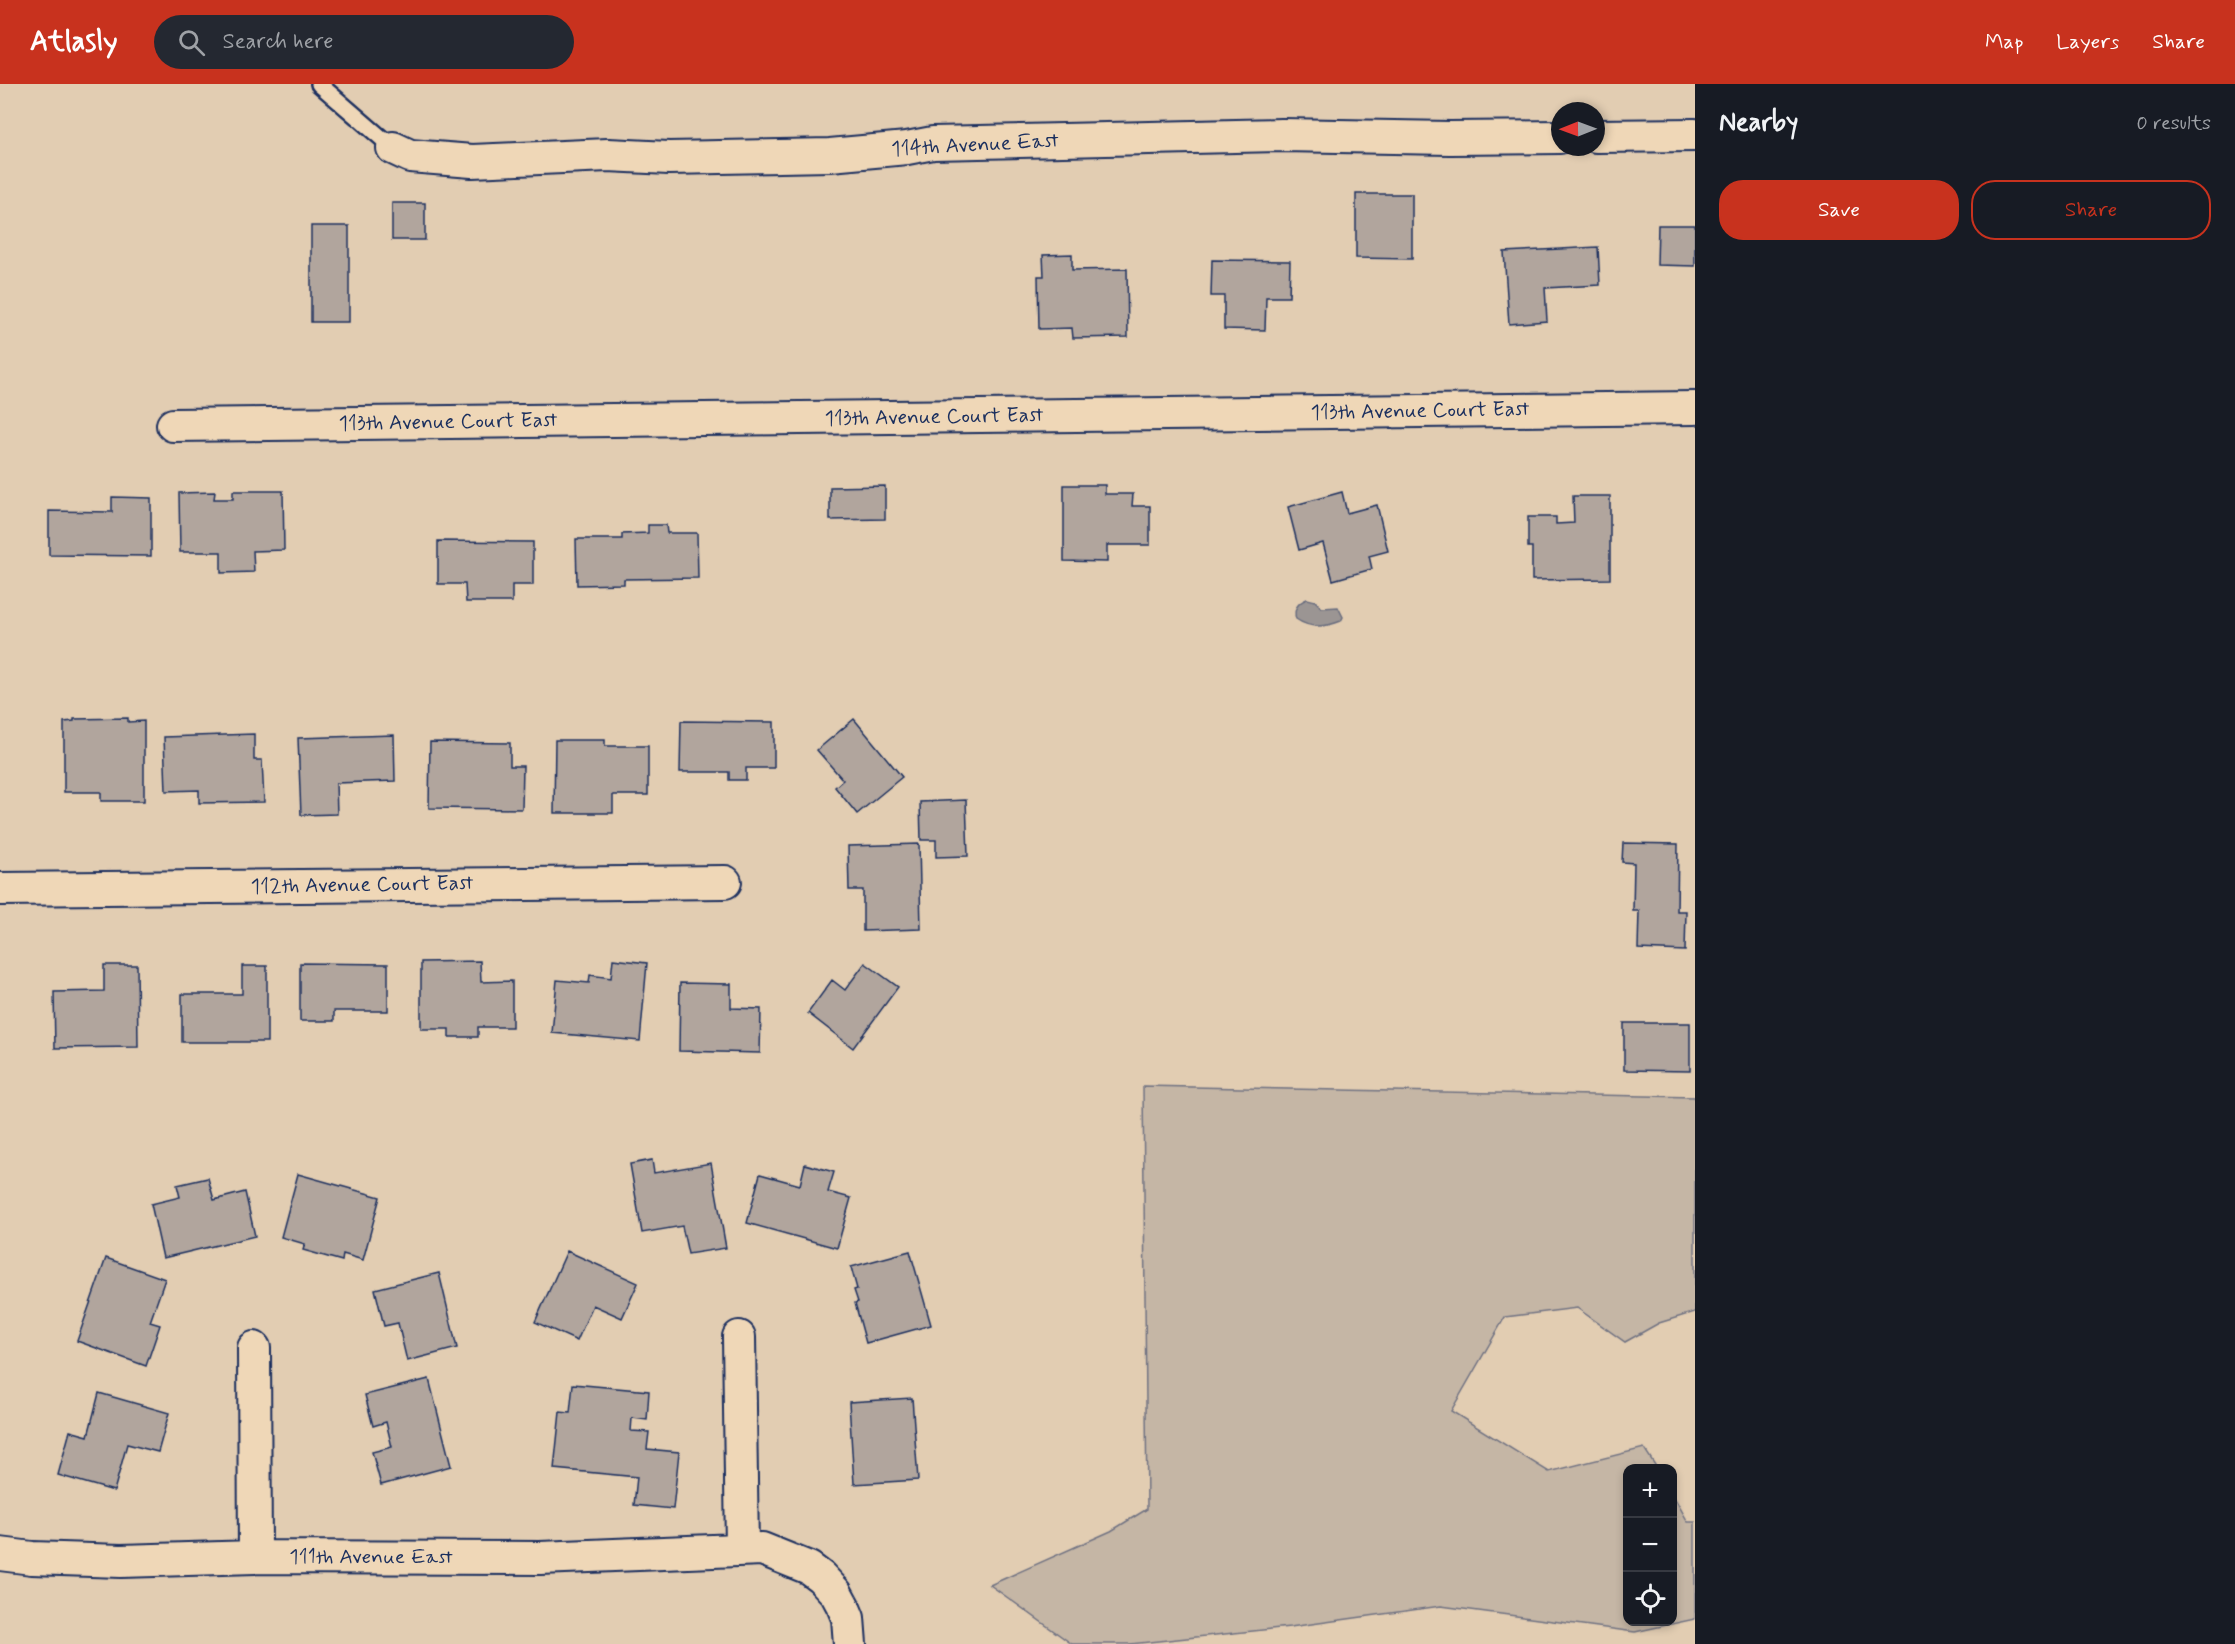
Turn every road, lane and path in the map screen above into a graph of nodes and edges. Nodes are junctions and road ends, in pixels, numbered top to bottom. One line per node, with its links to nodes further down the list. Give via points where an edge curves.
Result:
1 (319, 84): 5 (lane)
2 (1695, 135): 3 (street)
3 (1605, 136)
4 (1551, 137): 5 (street, 114th Avenue East, via 1239,136 933,143 830,155 669,158 608,154 472,161 410,156)
5 (393, 148)
6 (1695, 408): 7 (street, 113th Avenue Court East)
7 (173, 425)
8 (725, 882): 9 (street, 112th Avenue Court East)
9 (0, 889)
10 (739, 1337): 12 (street)
11 (254, 1348): 14 (street)
12 (742, 1549): 14 (street, 111th Avenue East, via 540,1558); 15 (street, 111th Avenue East, via 762,1549 821,1577 843,1606)
13 (0, 1554): 14 (street, 111th Avenue East, via 121,1561)
14 (255, 1557)
15 (850, 1644)

